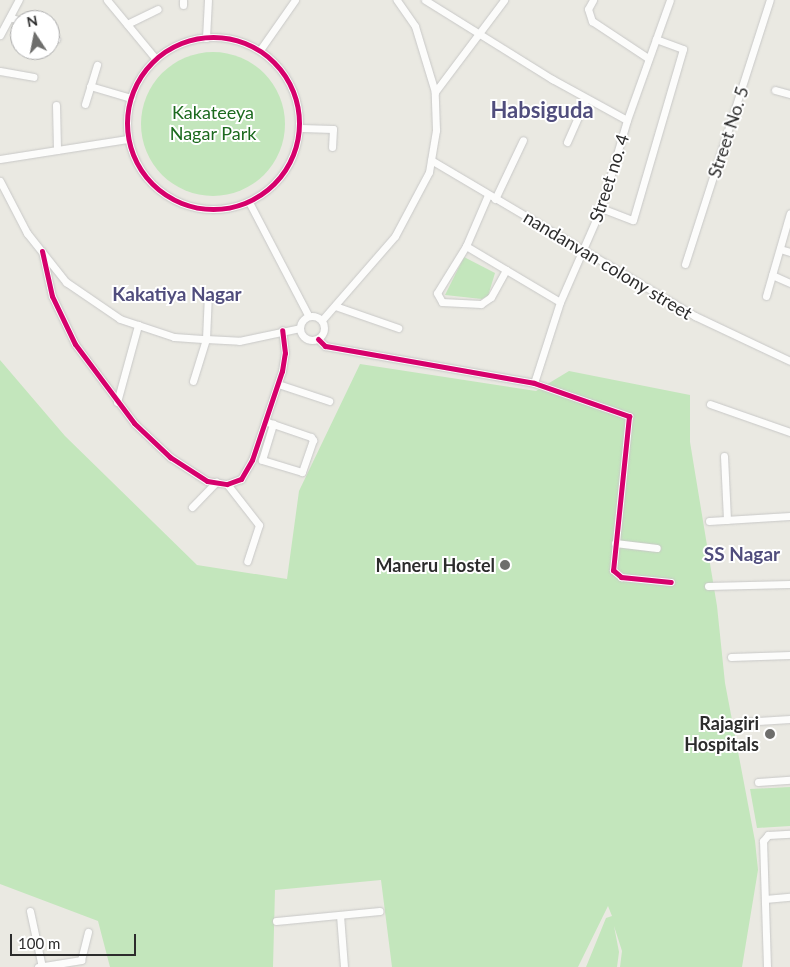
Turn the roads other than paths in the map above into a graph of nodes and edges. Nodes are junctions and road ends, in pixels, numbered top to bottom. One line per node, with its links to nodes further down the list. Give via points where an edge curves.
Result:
1 (107, 0): 12 (street)
2 (208, 0): 15 (street)
3 (294, 0): 17 (street)
4 (397, 0): 25 (street, via 414,26)
5 (425, 0): 13 (street)
6 (504, 0): 13 (street)
7 (593, 0): 19 (street, via 588,9 592,21)
8 (670, 0): 16 (street, Street no. 4)
9 (770, 0): 51 (street, Street No. 5)
10 (158, 9): 12 (street)
11 (10, 17): 14 (street)
12 (127, 24): 18 (street)
13 (482, 33): 25 (street); 28 (street)
14 (0, 35)
15 (206, 38): 17 (street, via 228,38); 18 (street, via 190,39)
16 (656, 40): 19 (street, Street no. 4); 44 (street, via 683,49 633,220)
17 (260, 50): 32 (street, via 286,74 294,89)
18 (155, 58): 27 (street)
19 (648, 58): 31 (street, Street no. 4)
20 (97, 65): 23 (street)
21 (0, 71): 22 (street)
22 (33, 77)
23 (90, 86): 27 (street); 29 (street)
24 (775, 90): 26 (street)
25 (435, 92): 39 (street, via 436,130)
26 (790, 94)
27 (131, 98): 33 (street)
28 (586, 99): 31 (street); 35 (street)
29 (85, 104)
30 (56, 105): 37 (street)
31 (627, 120): 44 (street, Street no. 4)
32 (301, 128): 36 (street, via 333,129); 43 (street, via 293,158 284,174)
33 (127, 139): 37 (street); 43 (street, via 144,176 165,195 208,209)
34 (523, 140): 42 (street)
35 (567, 142)
36 (332, 147)
37 (57, 150): 38 (street)
38 (0, 159)
39 (431, 160): 41 (street, nandanvan colony street); 58 (street, via 422,188 395,236)
40 (0, 181): 48 (street, via 27,233)
41 (488, 195): 42 (street, nandanvan colony street); 46 (street)
42 (495, 199): 49 (street, nandanvan colony street)
43 (249, 202): 59 (street)
44 (601, 208): 49 (street, Street no. 4)
45 (790, 213): 47 (street)
46 (466, 246): 52 (street); 52 (street, via 437,293 442,302 481,304 491,298)
47 (780, 249): 50 (street); 53 (street)
48 (42, 251): 61 (street, via 66,282 120,319); 72 (street, via 52,296 75,344)
49 (584, 252): 57 (street, Street no. 4); 67 (street, nandanvan colony street, via 695,316)
50 (790, 252)
51 (685, 264)
52 (506, 270): 57 (street)
53 (772, 275): 54 (street); 56 (street)
54 (790, 283)
55 (208, 294): 65 (street)
56 (766, 296)
57 (560, 302): 69 (street, Street no. 4)
58 (335, 306): 60 (street); 63 (street)
59 (308, 315): 60 (street); 62 (street)
60 (322, 320): 66 (street, via 324,331)
61 (138, 325): 65 (street, via 174,338); 72 (street)
62 (300, 328): 64 (street); 66 (street, via 306,339)
63 (398, 328)
64 (282, 330): 65 (street, via 239,341); 70 (street, via 285,353)
65 (206, 339): 68 (street)
66 (318, 339): 69 (street, via 325,346)
67 (790, 361)
68 (192, 381)
69 (534, 383): 84 (street, via 629,416)
70 (278, 384): 71 (street); 74 (street)
71 (329, 400)
72 (118, 402): 78 (street, via 134,423 170,457 207,481)
73 (710, 404): 76 (street)
74 (265, 421): 75 (street); 79 (street, via 242,480)
75 (273, 424): 75 (street, via 313,440 302,472 262,460)
76 (790, 432)
77 (724, 456): 82 (street)
78 (216, 482): 79 (street); 80 (street)
79 (226, 484): 86 (street, via 259,525)
80 (192, 507)
81 (790, 516): 82 (street)
82 (727, 520): 83 (street)
83 (709, 521)
84 (615, 543): 85 (street); 87 (street, via 612,566 616,574)
85 (657, 548)
86 (247, 561)
87 (671, 582)
88 (790, 584): 89 (street)
89 (708, 586)
90 (790, 655): 91 (street)
91 (731, 657)
92 (790, 719): 93 (street)
93 (742, 722)
94 (790, 780): 95 (street)
95 (758, 782)
96 (790, 834): 98 (street, via 764,837)
97 (790, 897): 98 (street)
98 (764, 899): 106 (street)
99 (30, 911): 104 (street)
100 (380, 911): 101 (street)
101 (340, 915): 102 (street); 105 (street)
102 (276, 921)
103 (88, 932): 104 (street, via 81,960)
104 (40, 967)
105 (344, 967)
106 (767, 967)

